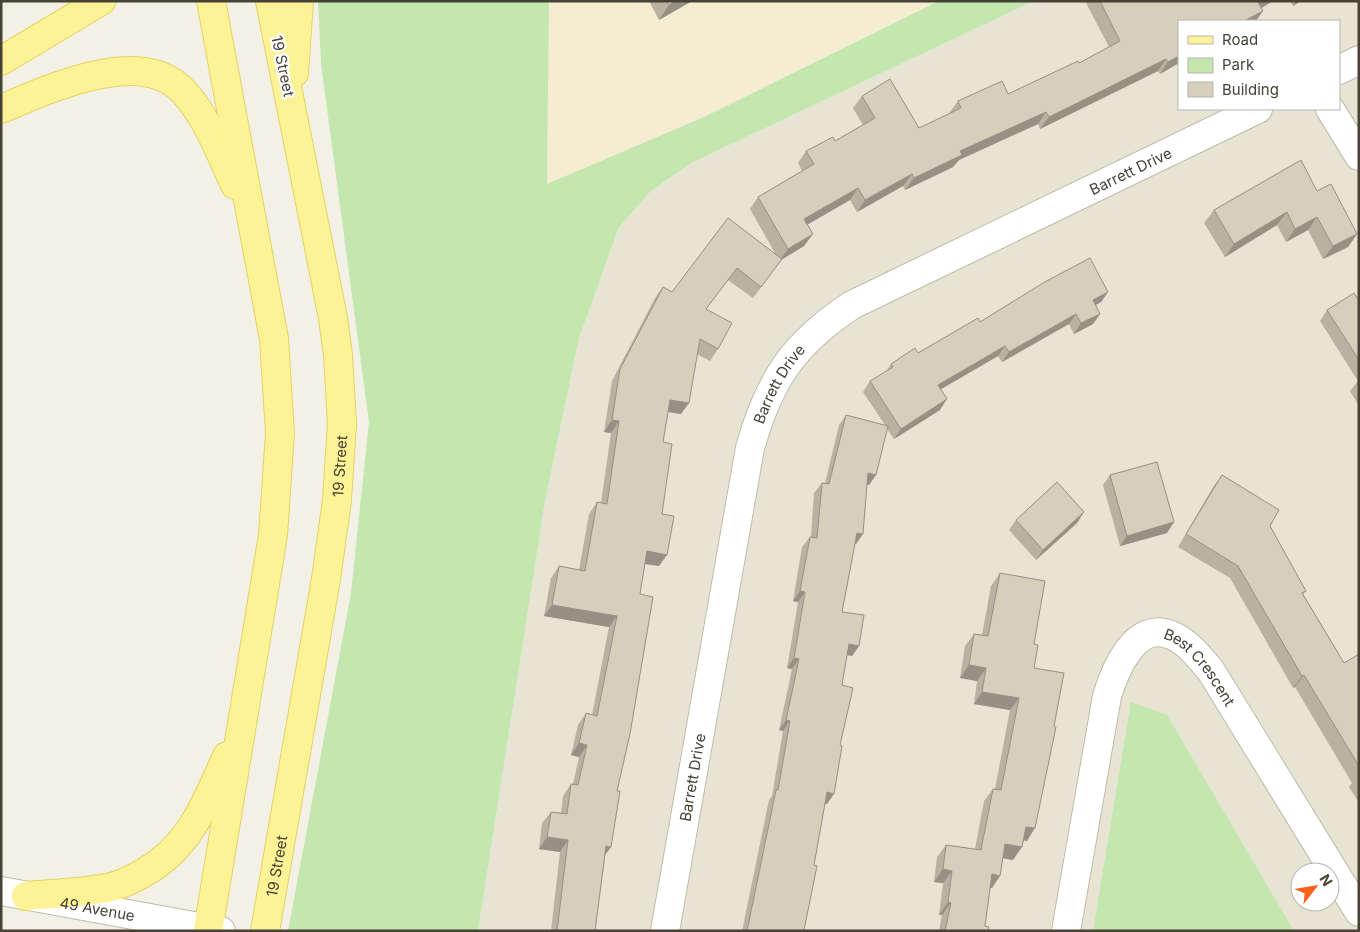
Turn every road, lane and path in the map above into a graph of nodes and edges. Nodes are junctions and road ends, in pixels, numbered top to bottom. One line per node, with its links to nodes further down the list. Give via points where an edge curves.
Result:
1 (101, 1): 6 (main road)
2 (211, 1): 13 (main road)
3 (270, 1): 8 (main road, 19 Street)
4 (299, 1): 8 (main road)
5 (1359, 60): 7 (street)
6 (1, 61)
7 (1340, 70)
8 (292, 107): 18 (main road, 19 Street, via 333,318 342,424 337,500 326,579)
9 (1, 109): 13 (main road, via 99,74 152,73 172,81 192,102 208,127)
10 (1256, 110): 19 (street, Barrett Drive, via 852,305 824,323 798,347 767,397 750,448)
11 (1331, 110): 12 (street)
12 (1359, 156)
13 (251, 220): 14 (main road, via 274,339 280,433 273,534)
14 (244, 718): 15 (main road, via 200,818 174,851 137,877 106,888); 17 (main road)
15 (14, 893): 17 (street, 49 Avenue)
16 (1359, 912): 20 (street, Best Crescent, via 1211,671 1182,642 1171,635 1155,632 1137,642 1123,657 1106,696)
17 (213, 930)
18 (265, 931)
19 (665, 931)
20 (1066, 931)

